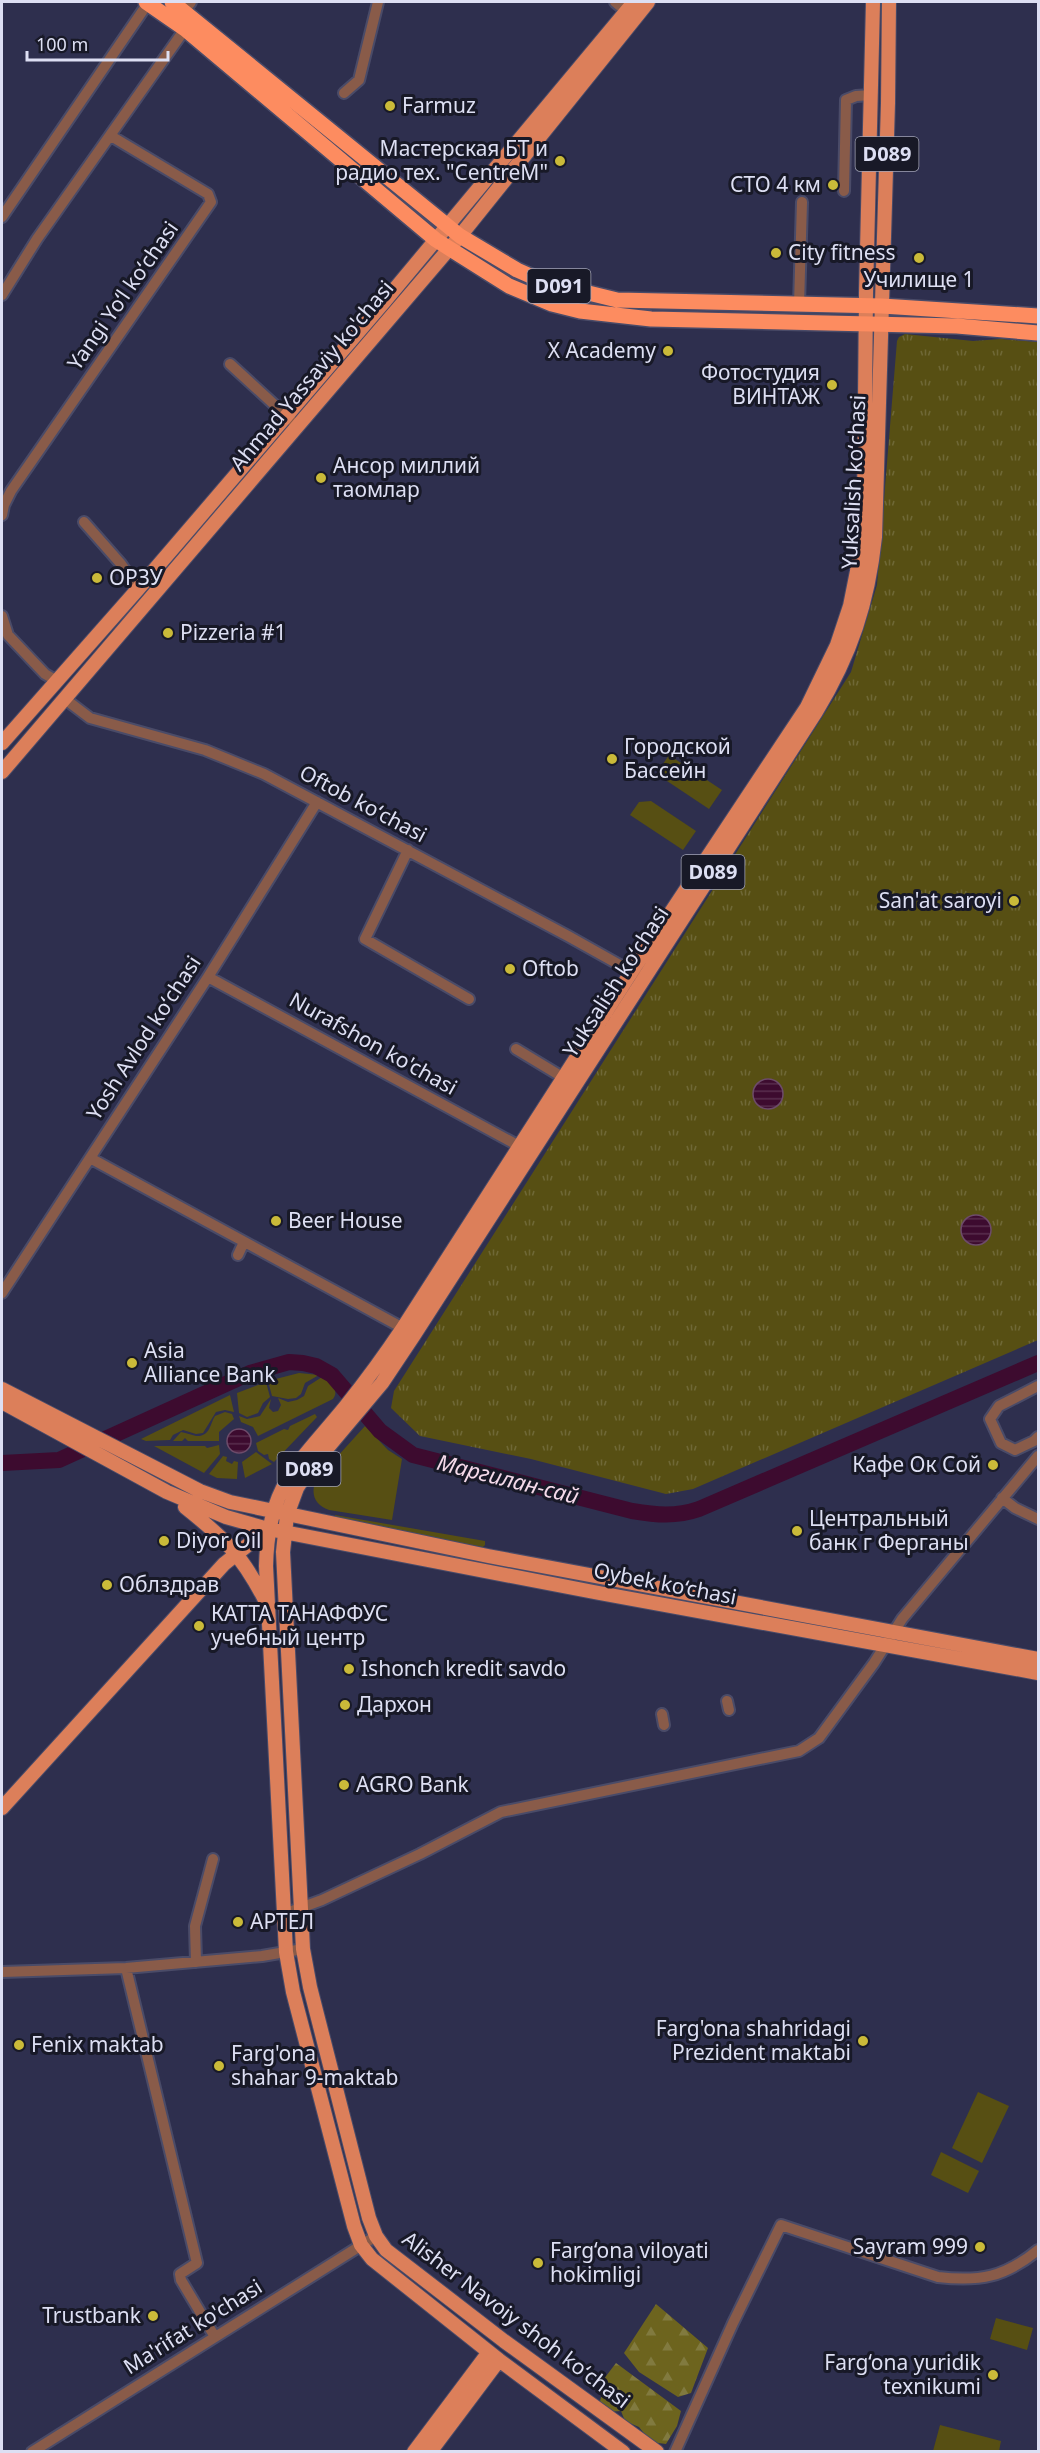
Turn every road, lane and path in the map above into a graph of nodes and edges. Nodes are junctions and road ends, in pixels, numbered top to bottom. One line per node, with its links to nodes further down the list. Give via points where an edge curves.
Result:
1 (147, 2): 8 (highway, D091); 15 (street)
2 (378, 2): 9 (street, via 364,67 359,80)
3 (648, 2): 11 (main road, Ahmad Yassaviy ko'chasi)
4 (873, 2): 10 (main road, D089)
5 (889, 2): 21 (main road, D089)
6 (183, 4): 16 (highway, D091)
7 (625, 5): 11 (main road, Ahmad Yassaviy ko'chasi)
8 (185, 29): 12 (street); 17 (highway, D091)
9 (344, 93)
10 (871, 95): 13 (street, via 846,100); 20 (main road, D089)
11 (548, 114): 16 (main road, Ahmad Yassaviy ko'chasi)
12 (111, 136): 18 (street); 29 (street, Yangi Yoʻl koʻchasi, via 208,194 211,202 11,491)
13 (844, 191)
14 (802, 202): 19 (street)
15 (2, 217)
16 (454, 231): 17 (main road, Ahmad Yassaviy ko'chasi); 19 (highway, D091, via 517,270 594,295 638,301)
17 (442, 244): 23 (highway, D091, via 509,286 580,311 651,319); 27 (main road, Ahmad Yassaviy ko'chasi, via 358,331); 28 (main road, Ahmad Yassaviy ko'chasi)
18 (2, 295)
19 (799, 304): 20 (highway, D091)
20 (865, 306): 21 (highway, D091); 23 (main road, Yuksalish koʻchasi / D089)
21 (882, 306): 22 (highway, D091); 24 (main road, Yuksalish koʻchasi / D089)
22 (1038, 316)
23 (865, 324): 24 (highway, D091); 39 (main road, Yuksalish koʻchasi / D089, via 864,510 857,571 837,645 807,707)
24 (882, 324): 25 (highway, D091); 39 (main road, Yuksalish koʻchasi / D089, via 875,537 863,609 849,649 816,712)
25 (1038, 333)
26 (230, 364): 27 (street)
27 (286, 416): 28 (street); 31 (main road, Ahmad Yassaviy ko'chasi)
28 (298, 426): 34 (main road, Ahmad Yassaviy ko'chasi)
29 (2, 515)
30 (84, 522): 31 (street, via 122,564)
31 (138, 589): 33 (main road, Ahmad Yassaviy ko'chasi)
32 (2, 616): 33 (street, via 8,635 45,674)
33 (57, 681): 35 (main road, Ahmad Yassaviy ko'chasi)
34 (65, 699): 36 (main road, Ahmad Yassaviy ko'chasi); 37 (street, Oftob koʻchasi, via 90,718 205,750 264,774)
35 (2, 743)
36 (2, 772)
37 (317, 802): 38 (street, Oftob koʻchasi); 40 (street, Yosh Avlod koʻchasi)
38 (408, 849): 39 (street, Oftob koʻchasi); 41 (street, via 364,939)
39 (637, 975): 43 (main road, Yuksalish koʻchasi / D089); 50 (main road, Yuksalish koʻchasi / D089)
40 (207, 977): 44 (street, Nurafshon ko'chasi); 45 (street, Yosh Avlod koʻchasi)
41 (469, 999)
42 (516, 1049): 43 (street)
43 (564, 1078): 44 (main road, Yuksalish koʻchasi / D089)
44 (519, 1146): 49 (main road, Yuksalish koʻchasi / D089)
45 (90, 1158): 46 (street); 48 (street, Yosh Avlod koʻchasi)
46 (244, 1242): 47 (street); 49 (street)
47 (238, 1255)
48 (2, 1293)
49 (403, 1328): 50 (main road, Yuksalish koʻchasi / D089)
50 (377, 1378): 54 (main road, Yuksalish koʻchasi / D089)
51 (1038, 1386): 55 (street, via 999,1406 990,1419 1001,1443 1015,1450)
52 (2, 1389): 59 (main road, Oybek ko‘chasi, via 200,1491)
53 (2, 1402): 57 (main road)
54 (350, 1412): 59 (main road, Yuksalish koʻchasi / D089, via 297,1463); 60 (main road, Yuksalish koʻchasi / D089, via 297,1488)
55 (1038, 1437)
56 (1038, 1456): 58 (street)
57 (167, 1492): 62 (main road, Oybek ko‘chasi, via 226,1517); 64 (main road)
58 (1002, 1498): 61 (street); 66 (street)
59 (272, 1512): 60 (main road, Oybek ko‘chasi); 62 (main road, Yuksalish koʻchasi)
60 (287, 1515): 63 (main road, Yuksalish koʻchasi / D089); 66 (main road, Oybek ko‘chasi)
61 (1038, 1519)
62 (268, 1529): 63 (main road, Oybek ko‘chasi); 64 (main road); 65 (main road, Alisher Navoiy shoh koʻchasi)
63 (284, 1532): 67 (main road, Oybek ko‘chasi); 72 (main road, Alisher Navoiy shoh koʻchasi)
64 (237, 1552): 65 (main road); 70 (main road)
65 (268, 1606): 73 (main road, Alisher Navoiy shoh koʻchasi)
66 (893, 1632): 67 (street); 68 (main road, Oybek ko‘chasi)
67 (885, 1646): 69 (main road, Oybek ko‘chasi); 72 (street, via 819,1738 799,1751 501,1812)
68 (1038, 1659)
69 (1038, 1673)
70 (2, 1808)
71 (213, 1859): 76 (street, via 195,1926)
72 (300, 1908): 73 (street); 74 (main road, Alisher Navoiy shoh koʻchasi)
73 (284, 1914): 75 (main road, Alisher Navoiy shoh koʻchasi)
74 (303, 1949): 75 (street); 79 (main road, Alisher Navoiy shoh koʻchasi)
75 (286, 1952): 76 (street); 80 (main road, Alisher Navoiy shoh koʻchasi)
76 (196, 1962): 77 (street)
77 (126, 1968): 78 (street); 82 (street, via 198,2263 180,2274 181,2280)
78 (2, 1971)
79 (376, 2236): 80 (street, Ma'rifat ko'chasi); 88 (main road, Alisher Navoiy shoh koʻchasi, via 387,2250 436,2289)
80 (361, 2245): 82 (street, Ma'rifat ko'chasi); 83 (main road, Alisher Navoiy shoh koʻchasi, via 372,2259)
81 (1038, 2250): 89 (street, via 1018,2266 963,2280 938,2277 781,2224)
82 (214, 2337): 84 (street, Ma'rifat ko'chasi)
83 (494, 2356): 85 (main road); 86 (main road); 87 (main road, Alisher Navoiy shoh koʻchasi)
84 (32, 2451)
85 (414, 2451)
86 (430, 2451)
87 (623, 2451)
88 (657, 2451)
89 (675, 2451)

